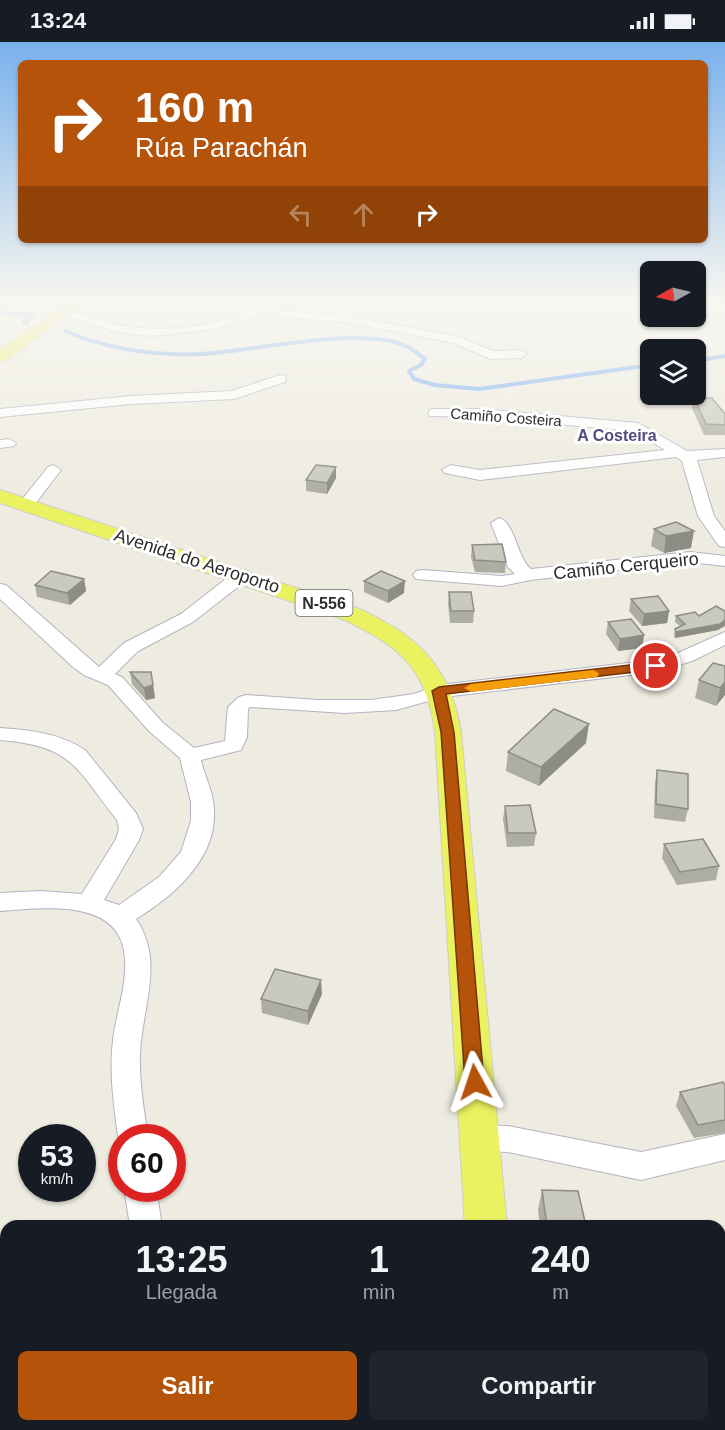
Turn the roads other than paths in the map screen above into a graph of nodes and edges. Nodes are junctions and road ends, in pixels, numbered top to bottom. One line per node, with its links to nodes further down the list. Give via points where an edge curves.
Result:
1 (280, 379): 2 (street, via 234,396 131,400)
2 (0, 412)
3 (435, 413): 5 (street, Camiño Costeira, via 481,413 638,427)
4 (725, 453): 5 (street)
5 (681, 454): 7 (street, via 480,475); 11 (street, via 689,459 706,516)
6 (53, 470): 9 (street)
7 (450, 470)
8 (0, 496): 9 (main road, Avenida do Aeroporto / N-556)
9 (26, 505): 13 (main road, Avenida do Aeroporto / N-556)
10 (499, 524): 15 (street, Camiño Cerqueiro, via 517,567)
11 (725, 542)
12 (725, 561): 15 (street, Camiño Cerqueiro, via 690,557)
13 (242, 575): 18 (street, via 187,618 131,647); 19 (main road, Avenida do Aeroporto / N-556, via 375,624 406,648)
14 (422, 575): 15 (street, Camiño Cerqueiro, via 502,581)
15 (527, 575)
16 (0, 589): 18 (street, via 80,663)
17 (725, 638): 19 (street, via 656,666)
18 (101, 676): 21 (street, via 119,685 156,727)
19 (439, 691): 21 (street, via 423,699 377,705 246,701 238,707 234,745); 26 (main road, Avenida do Aeroporto / N-556, via 448,732)
20 (0, 734): 23 (street, via 42,739 68,748 128,818 131,829 127,840)
21 (190, 756): 24 (street, via 202,801 202,822 194,852 152,898)
22 (0, 902): 23 (street, via 52,898)
23 (89, 903): 24 (street)
24 (121, 916): 25 (street, via 134,936 139,956 125,1082)
25 (131, 1124)
26 (479, 1138): 27 (street, via 508,1139 641,1166); 30 (main road, Avenida do Aeroporto / N-556)
27 (725, 1147)
28 (142, 1202): 29 (street)
29 (145, 1220)
30 (486, 1220)

